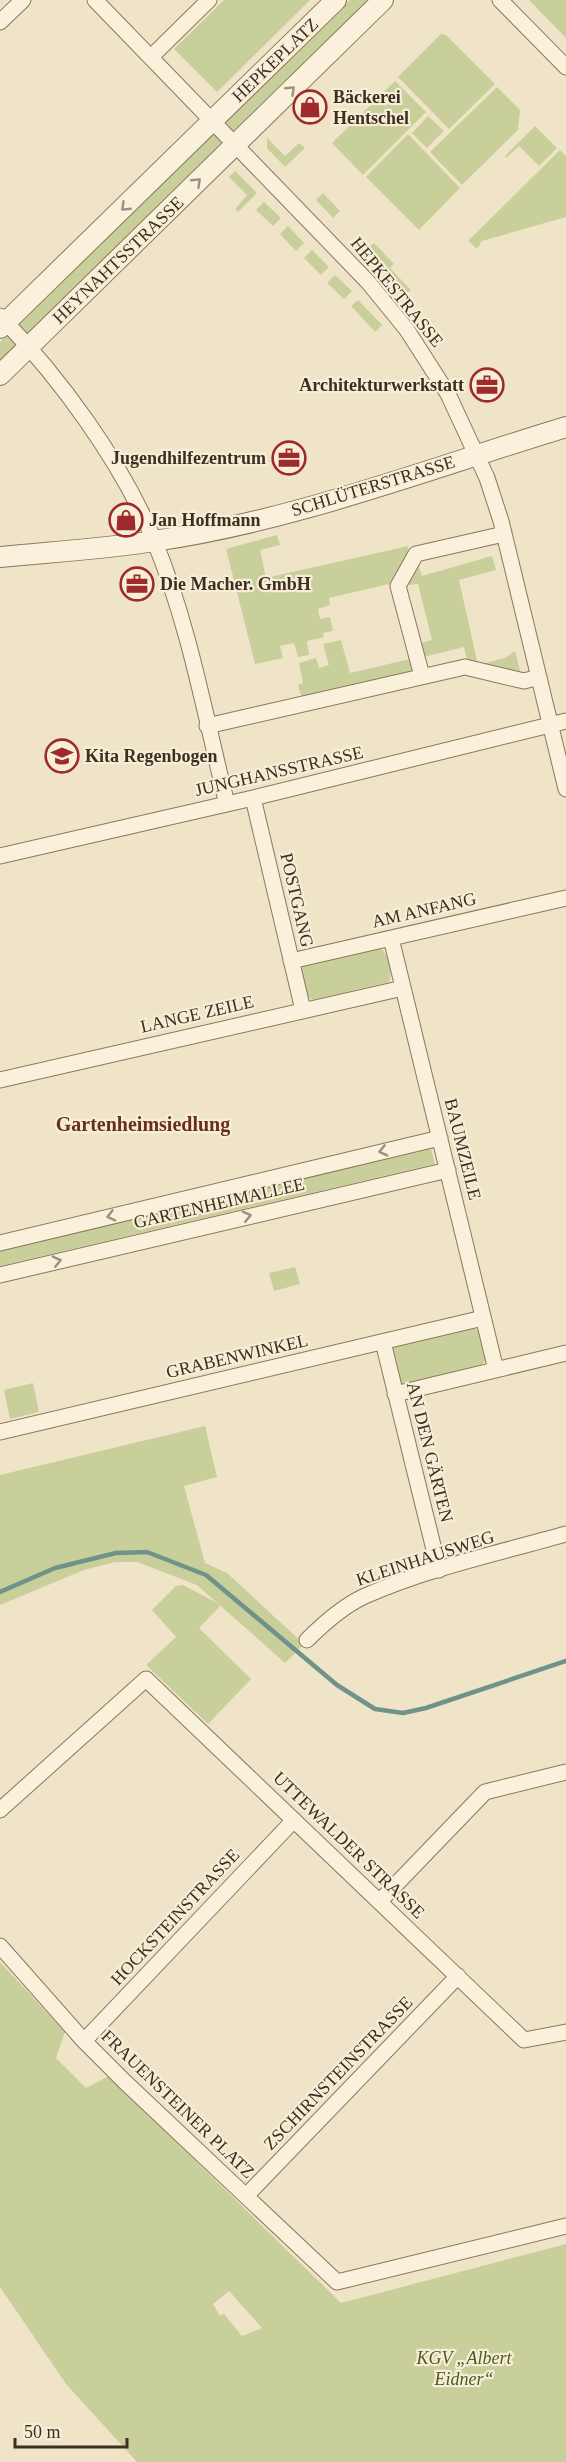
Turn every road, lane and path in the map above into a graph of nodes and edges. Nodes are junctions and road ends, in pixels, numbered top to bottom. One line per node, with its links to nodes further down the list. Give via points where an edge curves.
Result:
1 (23, 0): 7 (street)
2 (95, 0): 8 (street, HEPKESTRASSE)
3 (209, 0): 8 (street)
4 (336, 0): 10 (street, HEPKEPLATZ)
5 (383, 0): 11 (street, HEPKEPLATZ, one-way to 5)
6 (500, 0): 9 (street)
7 (0, 22)
8 (151, 57): 10 (street, HEPKESTRASSE)
9 (566, 67)
10 (213, 120): 11 (street, HEPKESTRASSE); 12 (street, HEYNAHTSSTRASSE, one-way to 12)
11 (236, 144): 13 (street, HEYNAHTSSTRASSE, one-way to 11); 16 (street, HEPKESTRASSE, via 361,275 407,330 448,394)
12 (2, 322): 13 (street)
13 (27, 348): 14 (street, HEYNAHTSSTRASSE); 18 (street, via 79,412 121,473)
14 (0, 375)
15 (566, 427): 16 (street, SCHLÜTERSTRASSE)
16 (478, 454): 17 (street, HEPKESTRASSE); 18 (street, SCHLÜTERSTRASSE, via 295,510)
17 (504, 534): 20 (street, via 416,554 398,586); 21 (street, HEPKESTRASSE)
18 (154, 541): 19 (street, SCHLÜTERSTRASSE); 24 (street, via 182,621)
19 (0, 557)
20 (422, 676): 21 (street, via 465,667 524,681); 24 (street)
21 (539, 676): 23 (street, HEPKESTRASSE)
22 (566, 720): 23 (street, JUNGHANSSTRASSE)
23 (550, 724): 25 (street, HEPKESTRASSE); 26 (street, JUNGHANSSTRASSE)
24 (207, 726): 27 (street)
25 (566, 789)
26 (253, 798): 27 (street, JUNGHANSSTRASSE); 31 (street, POSTGANG)
27 (227, 804): 28 (street, JUNGHANSSTRASSE)
28 (0, 856)
29 (566, 898): 30 (street, AM ANFANG)
30 (391, 938): 31 (street, AM ANFANG); 32 (street, BAUMZEILE)
31 (291, 961): 33 (street, POSTGANG)
32 (403, 988): 33 (street, LANGE ZEILE); 35 (street, BAUMZEILE)
33 (303, 1010): 34 (street, LANGE ZEILE)
34 (0, 1080)
35 (440, 1138): 36 (street, BAUMZEILE); 37 (street, GARTENHEIMALLEE, one-way to 37)
36 (448, 1170): 38 (street, GARTENHEIMALLEE, one-way to 36); 39 (street, BAUMZEILE)
37 (0, 1244)
38 (0, 1275)
39 (483, 1318): 40 (street, GRABENWINKEL); 42 (street, BAUMZEILE)
40 (383, 1342): 43 (street, AN DEN GÄRTEN); 44 (street, GRABENWINKEL)
41 (566, 1353): 42 (street)
42 (496, 1370): 43 (street)
43 (395, 1394): 46 (street, AN DEN GÄRTEN)
44 (0, 1432)
45 (566, 1534): 46 (street, KLEINHAUSWEG)
46 (439, 1570): 47 (street, KLEINHAUSWEG, via 364,1596 325,1622)
47 (307, 1640)
48 (566, 1772): 51 (street, via 485,1792)
49 (0, 1810): 50 (street, UTTEWALDER STRASSE, via 146,1678)
50 (294, 1820): 51 (street, UTTEWALDER STRASSE); 55 (street, HOCKSTEINSTRASSE)
51 (380, 1901): 53 (street, UTTEWALDER STRASSE)
52 (0, 1946): 55 (street, FRAUENSTEINER PLATZ)
53 (458, 1976): 54 (street, UTTEWALDER STRASSE, via 524,2040); 56 (street, ZSCHIRNSTEINSTRASSE)
54 (566, 2032)
55 (84, 2041): 56 (street, FRAUENSTEINER PLATZ)
56 (246, 2196): 57 (street, FRAUENSTEINER PLATZ, via 337,2282)
57 (566, 2226)

